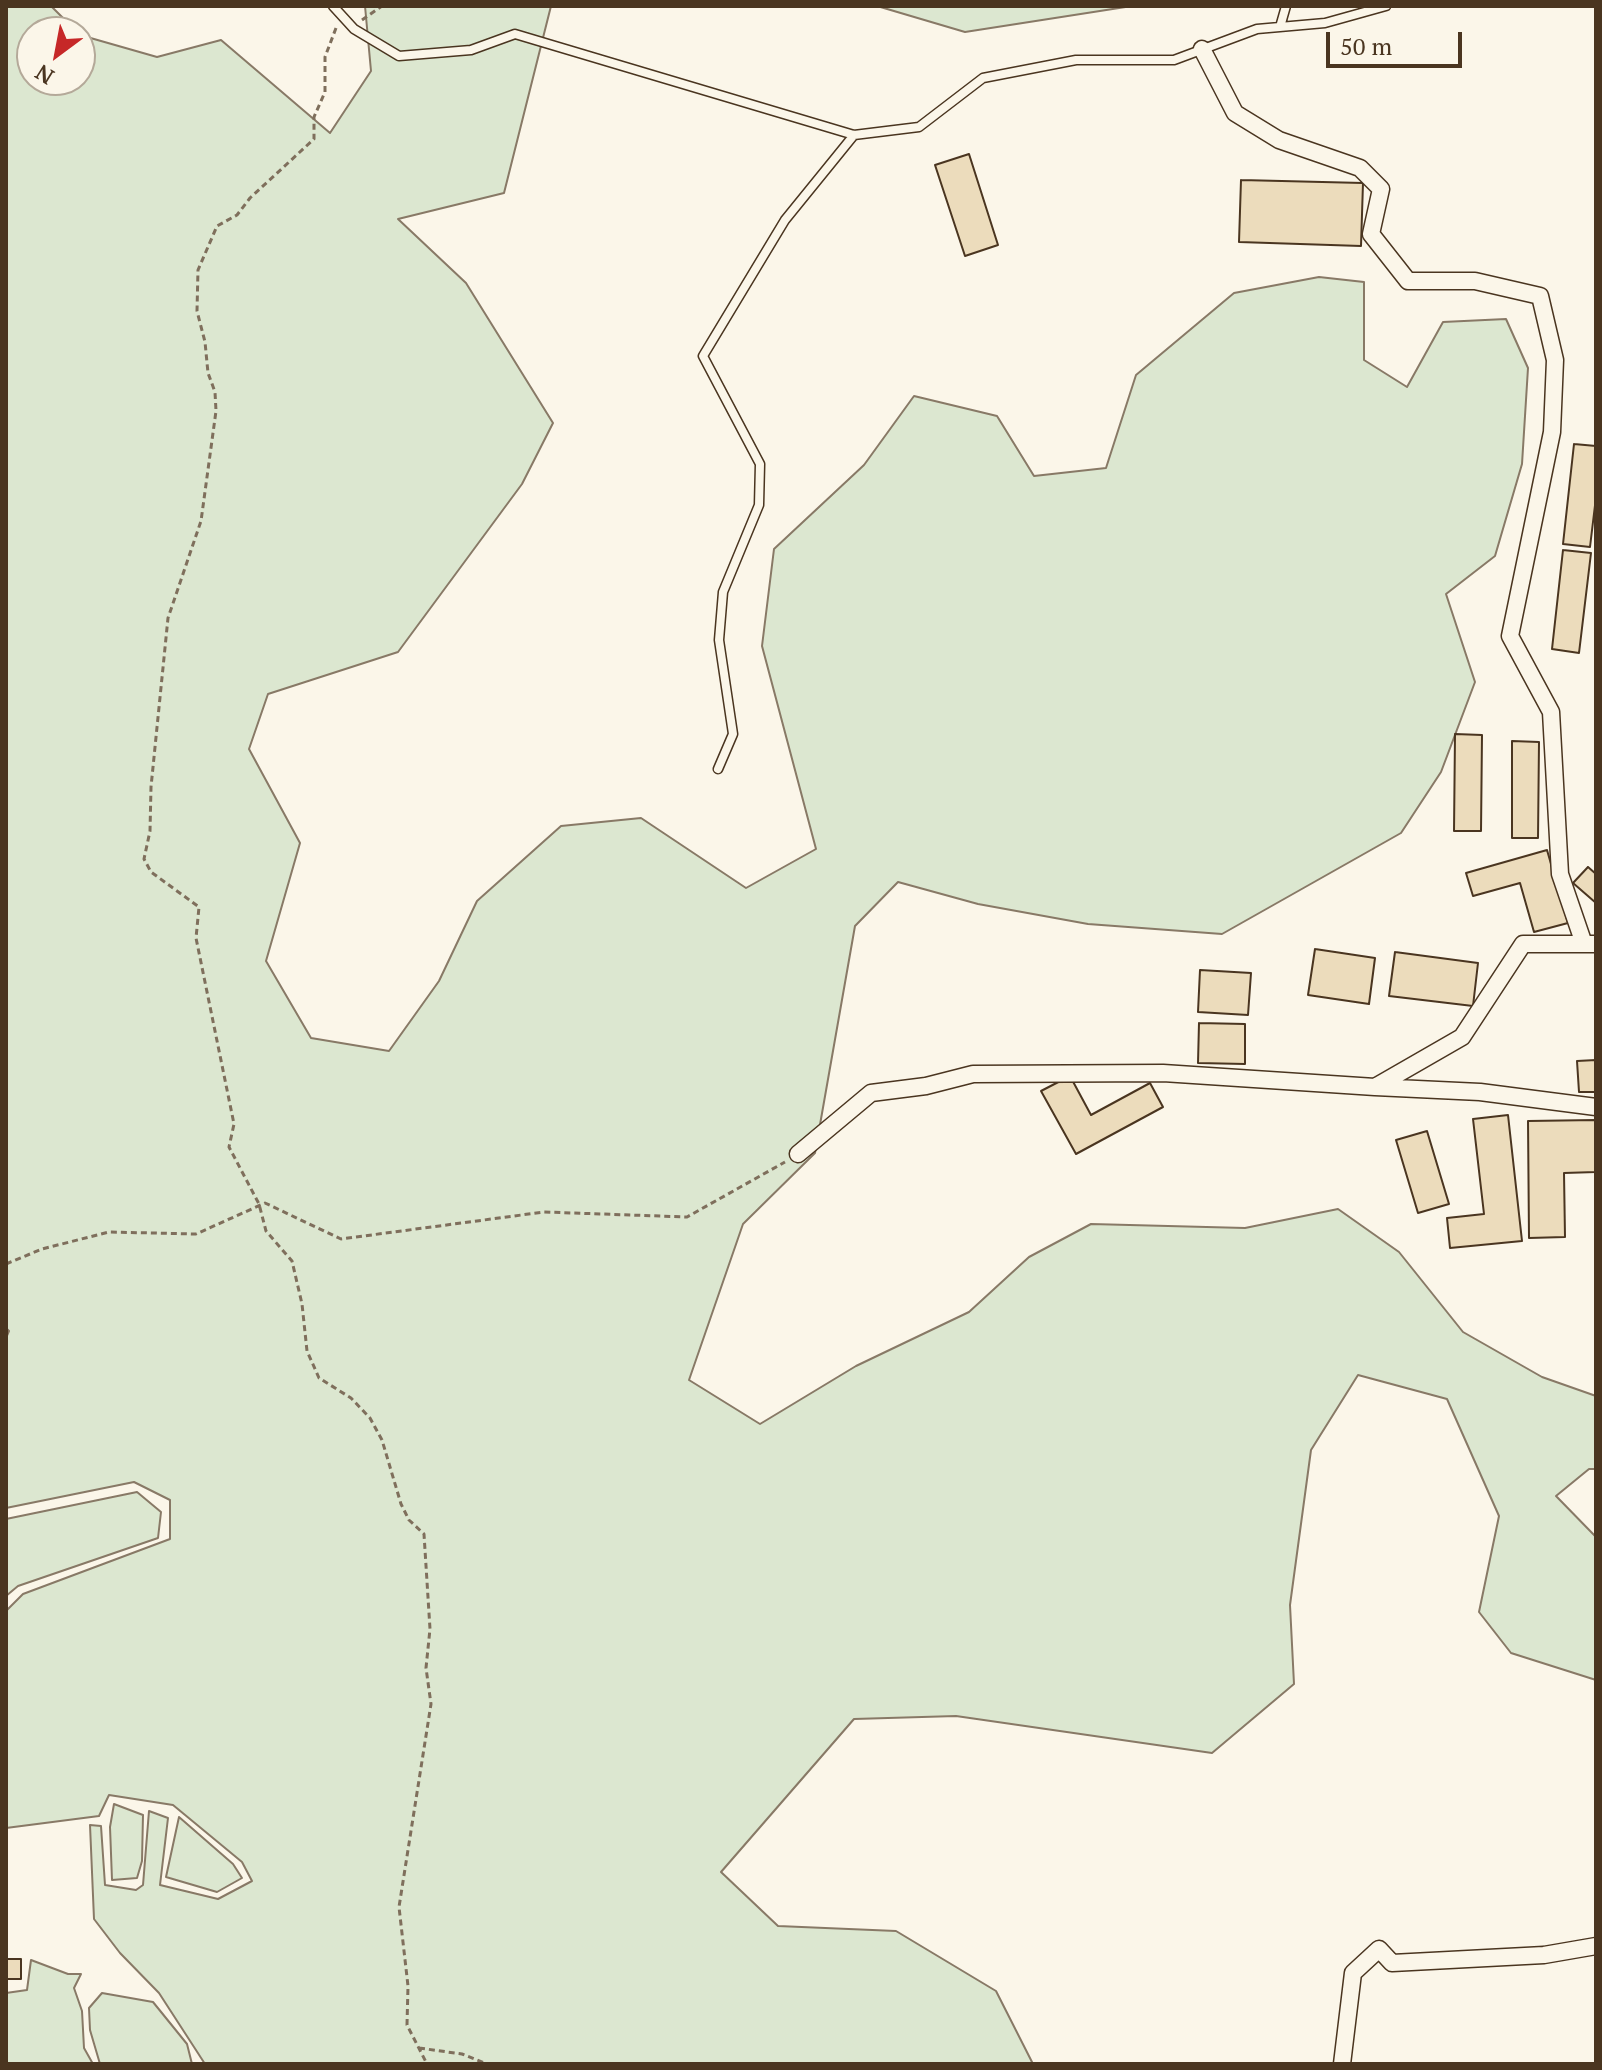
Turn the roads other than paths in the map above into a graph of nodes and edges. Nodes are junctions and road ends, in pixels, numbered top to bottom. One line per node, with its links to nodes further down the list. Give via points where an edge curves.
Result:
1 (333, 6): 6 (lane, via 354,29 399,56 471,50 515,34)
2 (1286, 6): 4 (lane)
3 (1386, 6): 4 (lane, via 1325,23)
4 (1280, 27): 5 (lane, via 1257,29)
5 (1202, 49): 6 (lane, via 1174,60 1076,60 983,78 919,127); 8 (street, via 1235,113 1279,140 1360,168 1381,189 1371,234 1408,281 1475,281 1540,296 1555,360 1552,432 1510,636 1551,712 1560,874)
6 (854, 135): 7 (lane, via 785,220 703,356 760,464 759,505 723,592 719,640 733,734)
7 (718, 769)
8 (1590, 944): 9 (street, via 1523,944 1462,1037)
9 (1375, 1087): 10 (street, via 1480,1092); 11 (street, via 1163,1073 973,1074 871,1093)
10 (1596, 1107)
11 (798, 1154)
12 (1596, 1946): 13 (street, via 1544,1955 1392,1963 1379,1949 1353,1973)
13 (1342, 2064)

